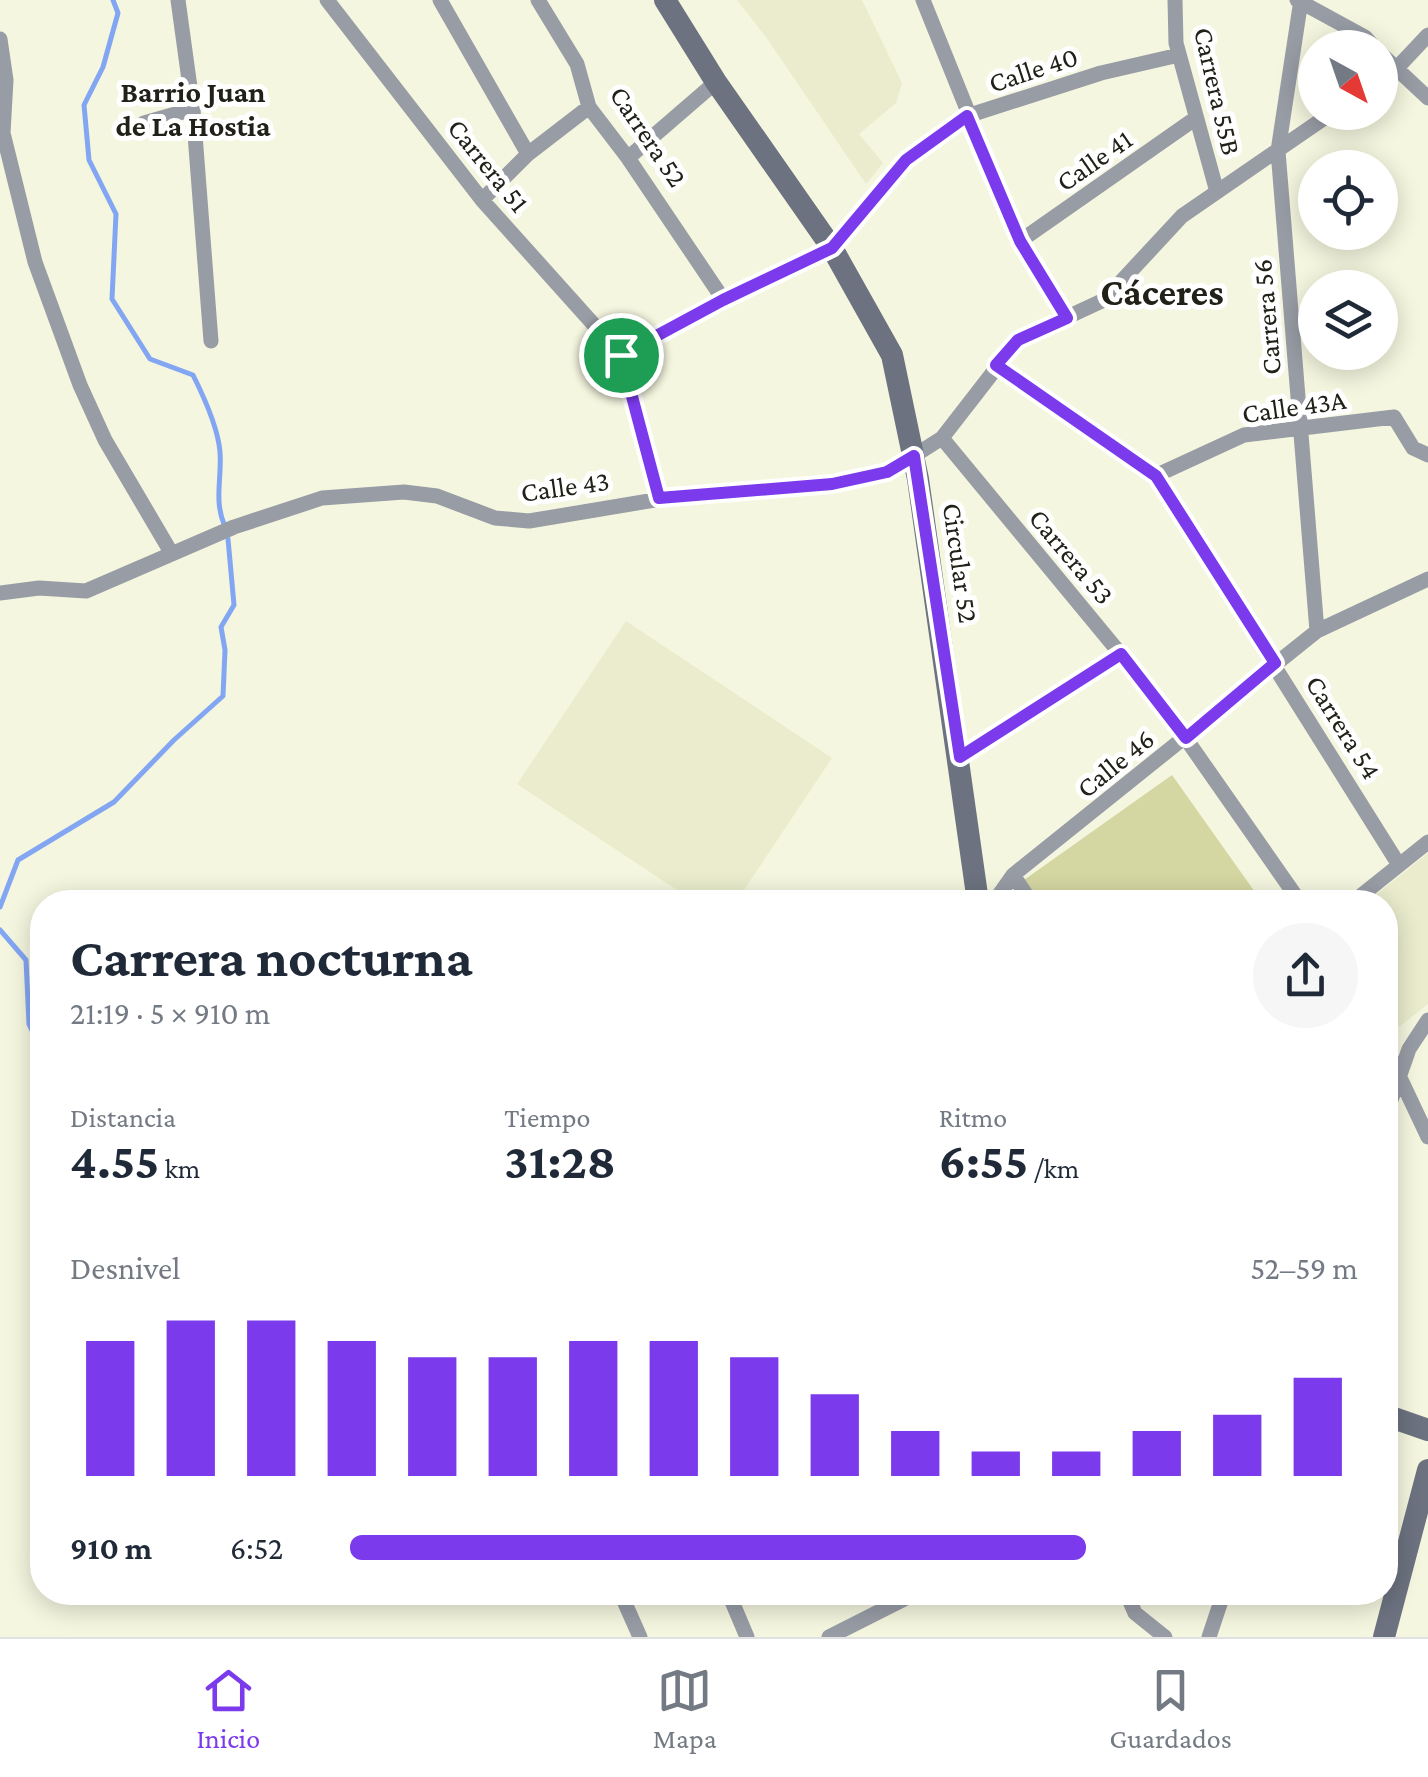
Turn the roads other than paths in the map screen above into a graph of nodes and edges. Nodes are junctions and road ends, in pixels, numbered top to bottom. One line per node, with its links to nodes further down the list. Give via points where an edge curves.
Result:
1 (178, 0): 18 (street)
2 (328, 0): 27 (street, Carrera 51)
3 (440, 0): 24 (street)
4 (538, 0): 17 (street, Carrera 52, via 577,64)
5 (666, 0): 15 (street)
6 (923, 0): 19 (street)
7 (1176, 0): 12 (street, Carrera 55B)
8 (1300, 0): 9 (street); 23 (street, Carrera 56)
9 (1353, 30)
10 (1428, 34): 13 (street)
11 (0, 39): 41 (street, via 3,134 35,262 105,440)
12 (1179, 55): 19 (street, Calle 40); 20 (street, Carrera 55B)
13 (1398, 67)
14 (1398, 71): 16 (street)
15 (716, 82): 25 (street); 29 (street)
16 (1428, 98)
17 (589, 107): 24 (street); 25 (street, Carrera 52)
18 (193, 110): 21 (street); 32 (street)
19 (967, 116): 28 (street); 29 (street, Calle 40, via 906,160)
20 (1196, 118): 26 (street, Carrera 55B); 28 (street, Calle 41)
21 (144, 123)
22 (1308, 130): 23 (street)
23 (1278, 151): 26 (street); 35 (street, Carrera 56)
24 (528, 154): 27 (street)
25 (628, 158): 30 (street, Carrera 52)
26 (1216, 192): 31 (street, via 1182,216 1104,300)
27 (482, 200): 33 (street, Carrera 51)
28 (1020, 241): 31 (street)
29 (832, 248): 30 (street, Calle 40); 38 (street, Circular 52, via 892,355)
30 (723, 300): 33 (street, Calle 40)
31 (1067, 318): 34 (street, via 1018,340)
32 (211, 341)
33 (621, 355): 40 (street)
34 (996, 365): 36 (street); 39 (street, Carrera 54)
35 (1300, 428): 37 (street, Calle 43A, via 1394,417 1413,448); 39 (street, Calle 43A, via 1244,435); 44 (street, Carrera 56)
36 (942, 438): 38 (street, Calle 43); 45 (street, Carrera 53)
37 (1428, 455)
38 (914, 456): 40 (street, Calle 43, via 887,472 832,484); 48 (street, Circular 52)
39 (1156, 476): 46 (street, Carrera 54)
40 (659, 498): 41 (street, Calle 43, via 529,521 404,492 322,498)
41 (172, 554): 43 (street, Calle 43, via 86,591)
42 (1428, 578): 44 (street, Calle 46)
43 (0, 593)
44 (1317, 631): 46 (street, Calle 46)
45 (1121, 654): 47 (street, Carrera 53); 48 (street)
46 (1275, 663): 47 (street, Calle 46); 50 (street, Carrera 54)
47 (1186, 738): 51 (street, Calle 46); 55 (street, Carrera 53)
48 (960, 757): 52 (street, Circular 52)
49 (1428, 842): 50 (street)
50 (1399, 865): 56 (street)
51 (1013, 876): 53 (street, Calle 46); 54 (street)
52 (977, 890)
53 (1003, 890)
54 (1023, 890)
55 (1292, 890)
56 (1368, 890)
57 (1428, 1020): 58 (street)
58 (1399, 1077): 59 (street)
59 (1428, 1137)
60 (1398, 1420): 61 (street)
61 (1428, 1430)
62 (1428, 1470): 63 (street)
63 (1398, 1584)
64 (626, 1605): 70 (street)
65 (733, 1605): 71 (street)
66 (882, 1605): 72 (street)
67 (1131, 1605): 73 (street)
68 (1220, 1605): 74 (street)
69 (1392, 1605): 75 (street)
70 (640, 1637)
71 (747, 1637)
72 (829, 1637)
73 (1164, 1637)
74 (1209, 1637)
75 (1384, 1637)

